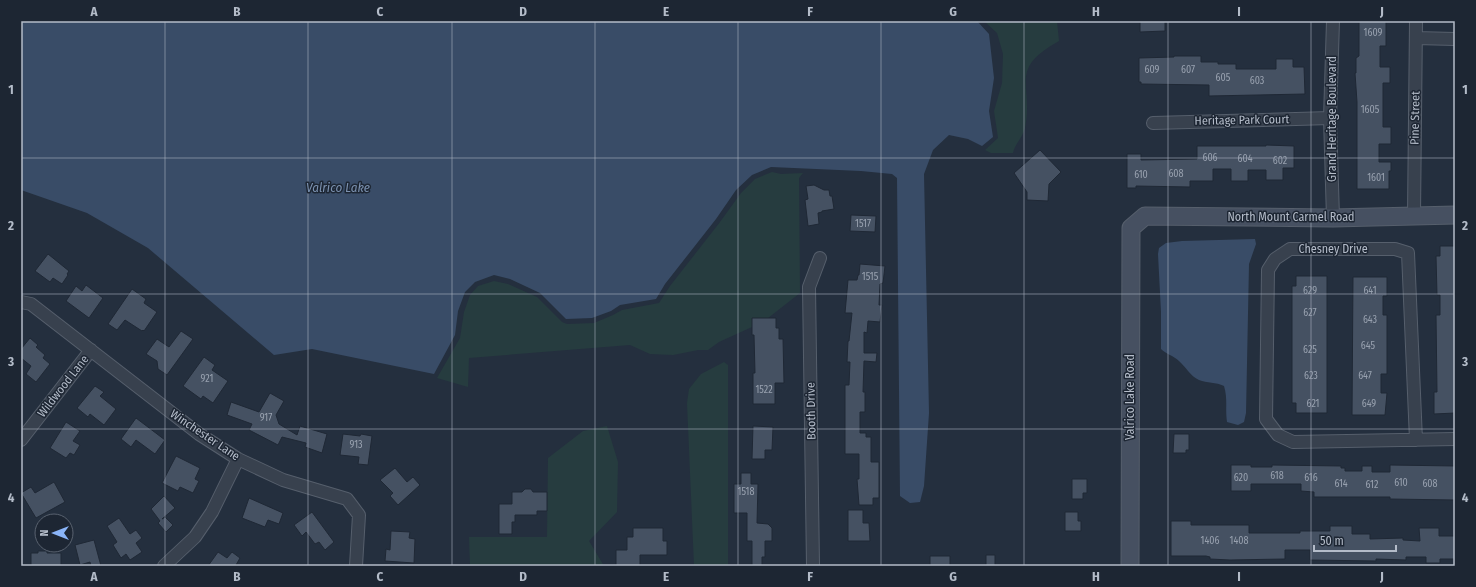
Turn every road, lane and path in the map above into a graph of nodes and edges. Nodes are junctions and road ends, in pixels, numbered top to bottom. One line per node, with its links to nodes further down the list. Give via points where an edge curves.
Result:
1 (1333, 21): 5 (street, Grand Heritage Boulevard)
2 (1416, 21): 3 (street, Pine Street)
3 (1416, 38): 4 (street); 7 (street, Pine Street)
4 (1455, 39)
5 (1330, 118): 6 (street, Heritage Park Court); 9 (street, Grand Heritage Boulevard)
6 (1153, 123)
7 (1414, 215): 8 (street, North Mount Carmel Road); 9 (street, North Mount Carmel Road)
8 (1455, 215)
9 (1333, 218): 10 (street, North Mount Carmel Road, via 1145,216)
10 (1130, 228): 21 (street, Valrico Lake Road)
11 (820, 258): 20 (street, Booth Drive, via 809,288)
12 (21, 302): 13 (street, Winchester Lane, via 32,304)
13 (91, 350): 15 (street, Wildwood Lane); 17 (street, Winchester Lane, via 199,434)
14 (1455, 439): 16 (street, Chesney Drive)
15 (21, 440)
16 (1416, 440): 16 (street, Chesney Drive, via 1293,442 1278,434 1266,419 1268,270 1275,259 1290,249 1395,249 1408,253)
17 (238, 459): 18 (street, via 212,512 195,537); 19 (street, Winchester Lane, via 283,480 347,499 359,515)
18 (164, 566)
19 (356, 566)
20 (813, 566)
21 (1130, 566)

